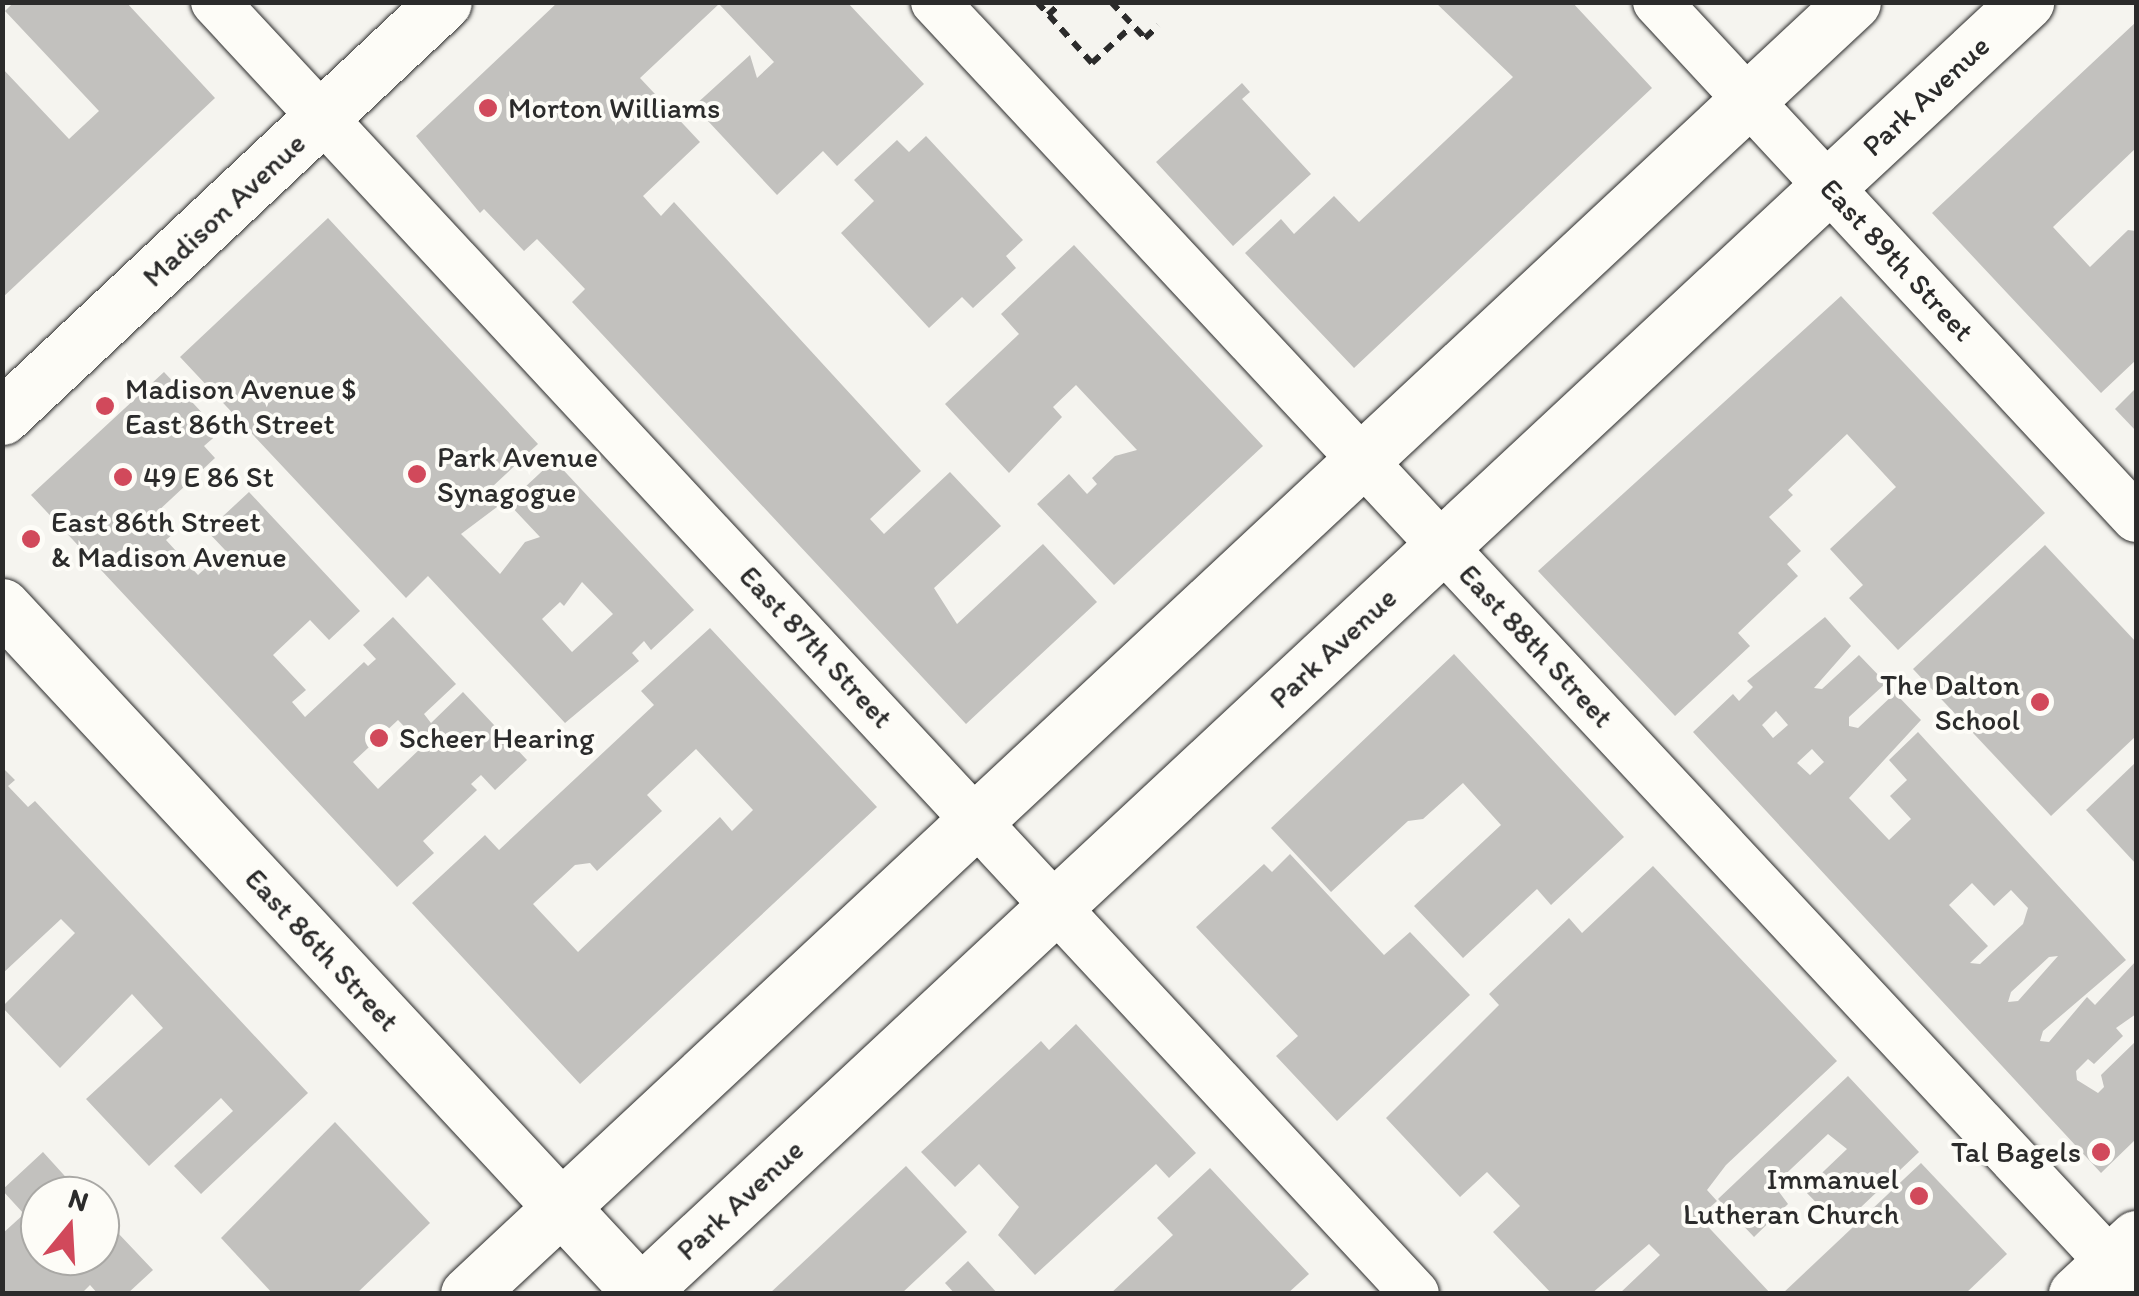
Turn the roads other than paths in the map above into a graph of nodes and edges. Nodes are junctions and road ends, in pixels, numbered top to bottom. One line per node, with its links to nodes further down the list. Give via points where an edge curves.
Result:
1 (214, 2): 8 (street, East 87th Street)
2 (444, 2): 8 (main road, Madison Avenue)
3 (935, 2): 11 (street, East 88th Street)
4 (1657, 2): 7 (street, East 89th Street)
5 (1853, 2): 7 (main road)
6 (2026, 2): 9 (main road, Park Avenue)
7 (1749, 101): 9 (street, East 89th Street); 11 (main road)
8 (322, 118): 10 (main road, Madison Avenue); 15 (street, East 87th Street)
9 (1830, 186): 12 (street, East 89th Street); 13 (main road, Park Avenue)
10 (2, 417)
11 (1363, 461): 13 (street, East 88th Street); 15 (main road)
12 (2136, 518)
13 (1442, 546): 16 (main road, Park Avenue); 18 (street, East 88th Street)
14 (2, 606): 17 (main road, East 86th Street)
15 (978, 820): 16 (street, East 87th Street); 17 (main road)
16 (1056, 906): 19 (main road, Park Avenue); 21 (street, East 87th Street)
17 (562, 1209): 19 (main road, East 86th Street); 20 (main road)
18 (2115, 1271)
19 (641, 1293)
20 (468, 1294)
21 (1415, 1294)

